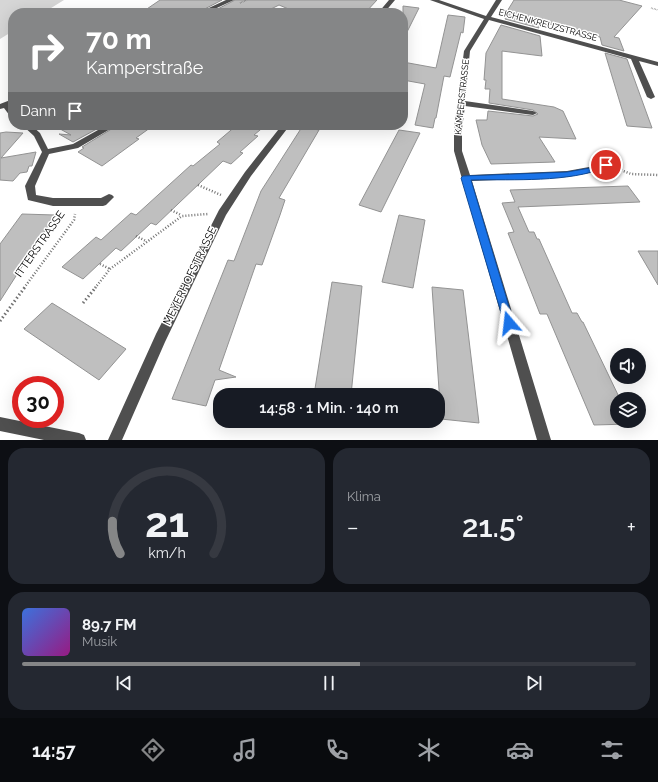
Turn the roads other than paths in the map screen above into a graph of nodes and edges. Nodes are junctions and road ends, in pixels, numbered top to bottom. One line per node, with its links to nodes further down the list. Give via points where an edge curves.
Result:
1 (231, 0): 5 (street)
2 (392, 0): 6 (street)
3 (433, 0): 7 (street, EICHENKREUZSTRASSE)
4 (499, 0): 7 (street, KAMPERSTRASSE)
5 (213, 8)
6 (385, 8)
7 (488, 18): 8 (street, EICHENKREUZSTRASSE); 11 (street, KAMPERSTRASSE, via 467,51)
8 (634, 58): 9 (street, EICHENKREUZSTRASSE); 10 (street)
9 (658, 64)
10 (651, 97)
11 (461, 103): 12 (street); 18 (street, KAMPERSTRASSE, via 457,139)
12 (533, 114)
13 (32, 130): 16 (street)
14 (104, 130): 16 (street, via 75,146)
15 (282, 130): 22 (street, MEYERHOFSTRASSE, via 222,213 160,338)
16 (46, 152): 19 (street, via 30,186 31,198 53,202 103,202)
17 (616, 160): 18 (street, via 591,170 567,174)
18 (466, 178): 23 (street, KAMPERSTRASSE)
19 (109, 197)
20 (0, 424): 21 (street)
21 (78, 440)
22 (115, 440)
23 (544, 440)

